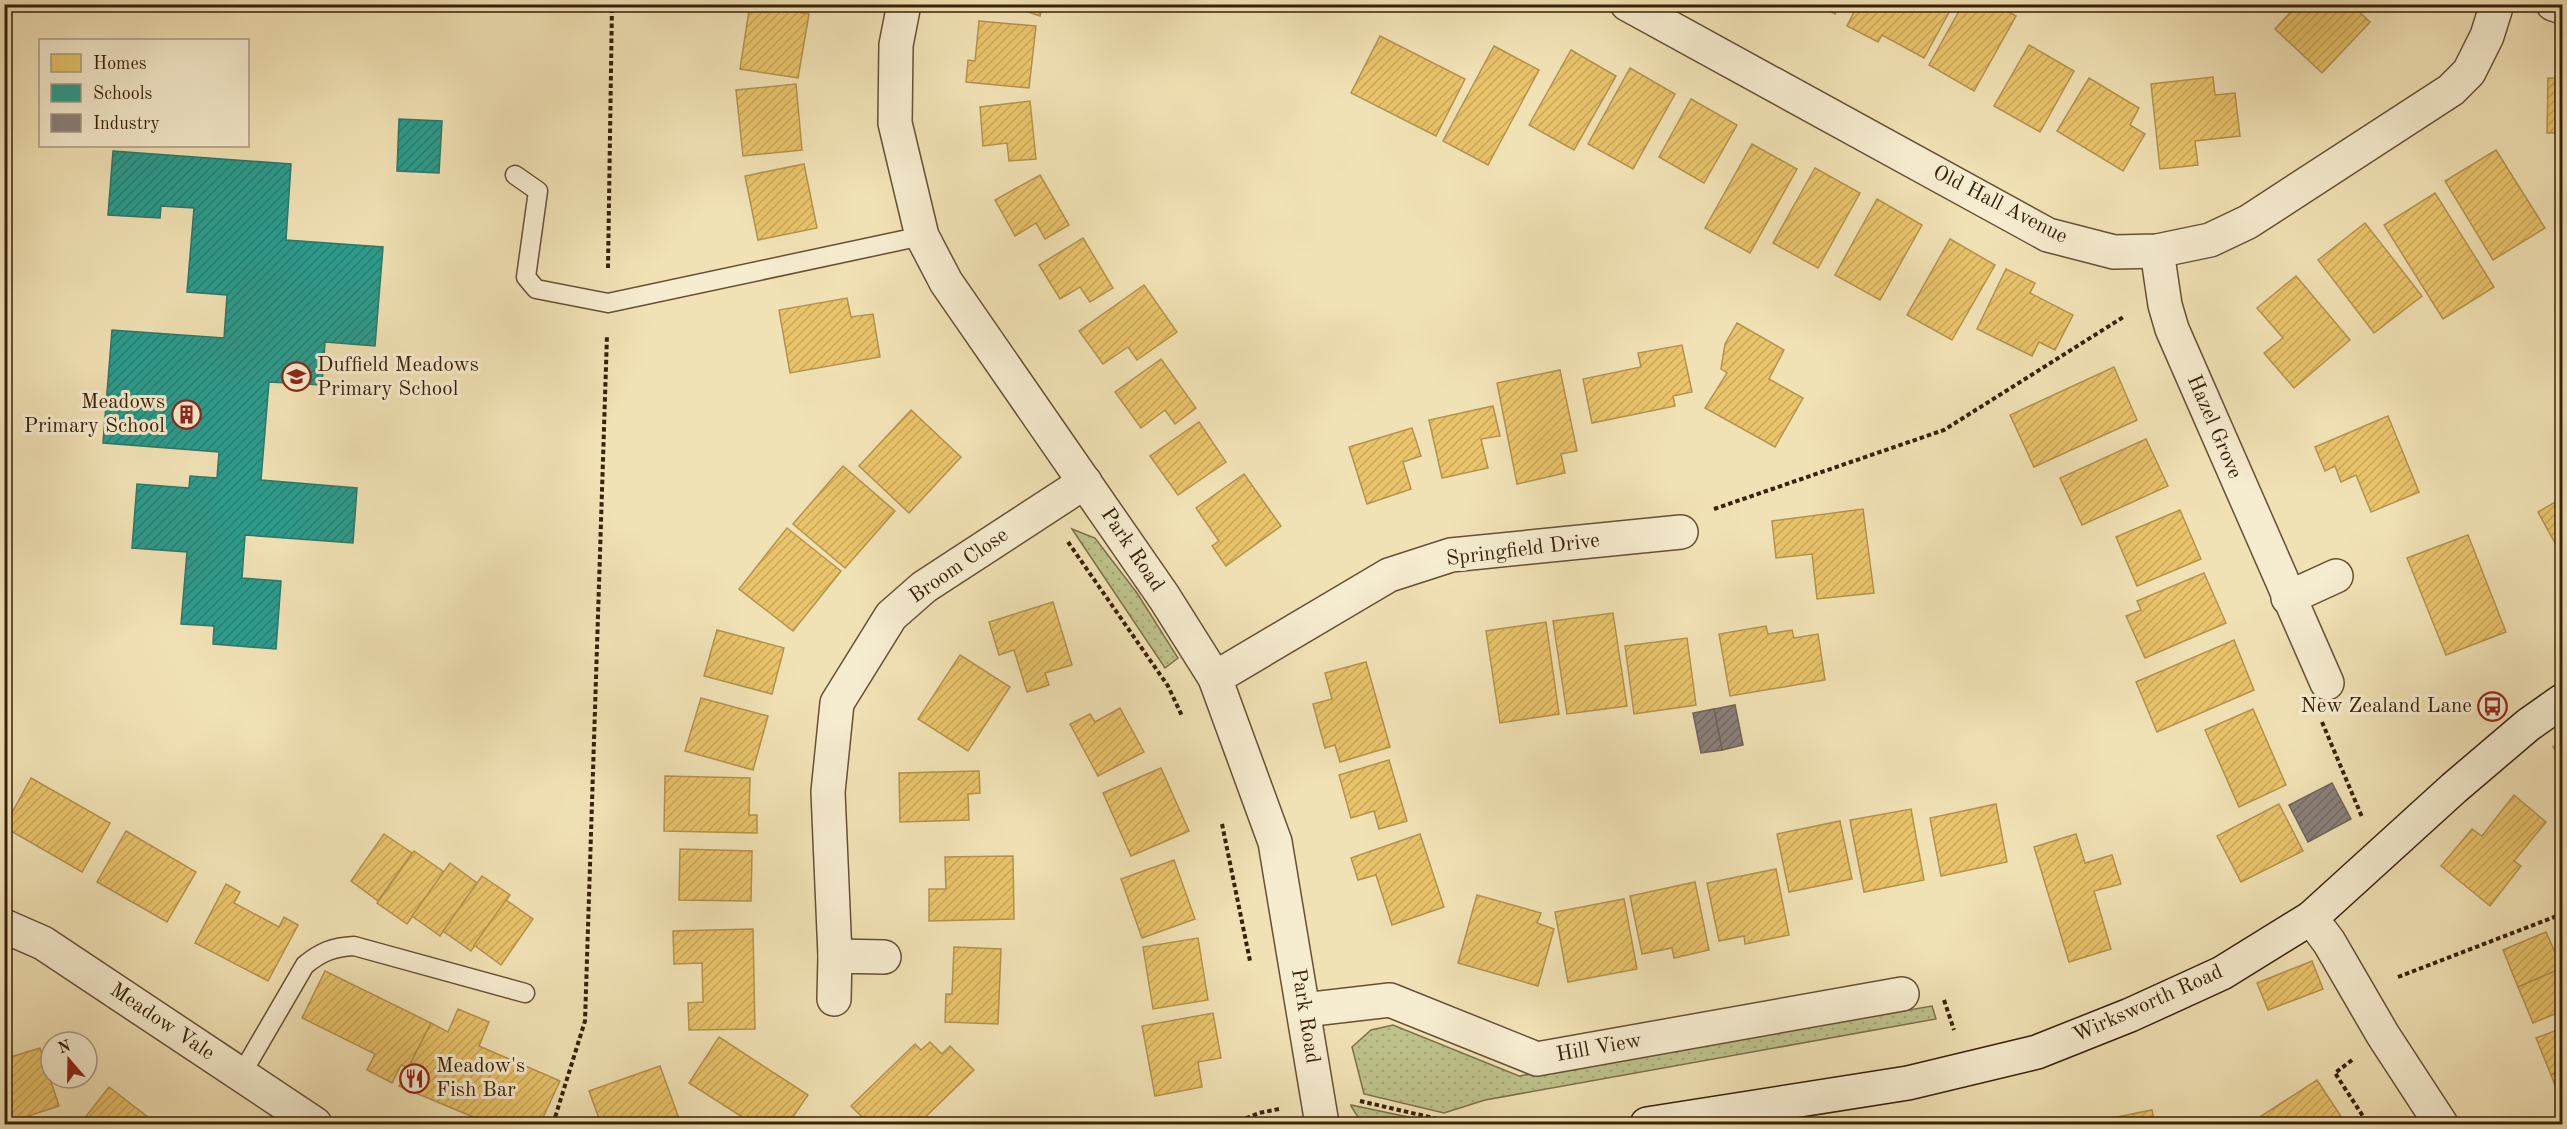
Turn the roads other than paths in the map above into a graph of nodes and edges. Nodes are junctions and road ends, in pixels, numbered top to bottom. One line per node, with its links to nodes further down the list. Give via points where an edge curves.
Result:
1 (904, 4): 7 (street, Park Road, via 896,45 895,123)
2 (1627, 4): 8 (street, Old Hall Avenue, via 2048,234 2114,252)
3 (2497, 4): 8 (street, Old Hall Avenue, via 2469,72 2451,90 2248,222 2210,240)
4 (2553, 4): 5 (street)
5 (2562, 7)
6 (515, 175): 7 (lane, via 538,191 526,277 536,289 608,303)
7 (922, 236): 9 (street, Park Road, via 946,282)
8 (2157, 251): 12 (street, Hazel Grove, via 2172,329)
9 (1085, 482): 13 (street, Park Road); 18 (street, Broom Close, via 924,587 891,616 837,703 828,792)
10 (1681, 532): 13 (street, Springfield Drive, via 1451,555 1389,575)
11 (2336, 576): 12 (street)
12 (2288, 598): 14 (street, Hazel Grove)
13 (1215, 678): 23 (street, Park Road, via 1275,842)
14 (2327, 683)
15 (2562, 701): 16 (street, Wirksworth Road, via 2454,788)
16 (2311, 918): 25 (street, Wirksworth Road, via 2222,973 2037,1052 1908,1083); 28 (street)
17 (4, 926): 24 (street, Meadow Vale, via 43,943)
18 (835, 956): 19 (street); 22 (street, Broom Close)
19 (884, 957)
20 (525, 993): 24 (lane, via 354,946 337,947 319,953 305,965)
21 (1902, 994): 23 (street, Hill View, via 1537,1059 1390,1000)
22 (834, 999)
23 (1305, 1010): 27 (street, Park Road)
24 (241, 1075): 26 (street, Meadow Vale)
25 (1653, 1124)
26 (315, 1125)
27 (1322, 1125)
28 (2441, 1125)

